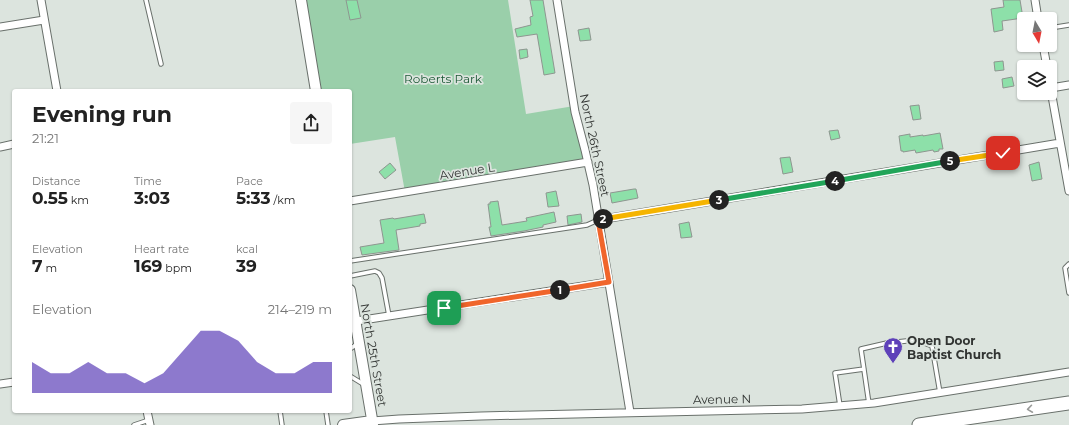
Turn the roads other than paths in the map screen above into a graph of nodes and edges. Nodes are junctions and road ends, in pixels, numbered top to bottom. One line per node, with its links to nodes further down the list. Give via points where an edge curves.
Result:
1 (41, 0): 7 (street)
2 (146, 0): 11 (lane)
3 (301, 0): 15 (street)
4 (557, 0): 20 (street, North 26th Street, via 575,112)
5 (1035, 0): 6 (street)
6 (1037, 12)
7 (44, 20): 9 (street); 14 (street)
8 (1069, 25): 10 (lane)
9 (0, 27)
10 (1057, 27)
11 (161, 64)
12 (1069, 85): 13 (street)
13 (1057, 86)
14 (56, 89)
15 (316, 89)
16 (1052, 100): 17 (street)
17 (1060, 143): 21 (street); 23 (street)
18 (12, 144): 19 (street)
19 (0, 147)
20 (588, 162): 22 (street, Avenue L); 23 (street, North 26th Street)
21 (1069, 191)
22 (352, 201)
23 (598, 220): 24 (lane, via 587,225); 27 (street, North 26th Street)
24 (352, 261)
25 (1069, 264): 28 (lane, via 1065,268)
26 (352, 276): 29 (lane, via 375,271 379,273)
27 (609, 282): 29 (street); 43 (street, North 26th Street)
28 (1069, 292)
29 (389, 316): 30 (street)
30 (353, 322): 31 (street, North 25th Street)
31 (359, 343): 32 (lane); 38 (street, North 25th Street)
32 (352, 348)
33 (864, 369): 39 (lane, via 861,349 916,340 932,346); 41 (lane); 42 (lane, via 835,373)
34 (1069, 372): 39 (street, Avenue N)
35 (352, 377): 38 (lane)
36 (12, 382): 37 (street)
37 (0, 384)
38 (366, 385): 48 (street, North 25th Street)
39 (940, 393): 41 (street, Avenue N)
40 (1069, 403): 53 (highway, one-way to 53)
41 (870, 404): 42 (street, Avenue N)
42 (841, 407): 43 (street, Avenue N)
43 (630, 412): 48 (street, Avenue N, via 399,419)
44 (147, 413): 47 (street)
45 (280, 413): 50 (lane)
46 (326, 413): 51 (lane)
47 (149, 423): 49 (lane)
48 (373, 423): 52 (street)
49 (134, 425)
50 (282, 425)
51 (328, 425)
52 (343, 425)
53 (919, 425)

